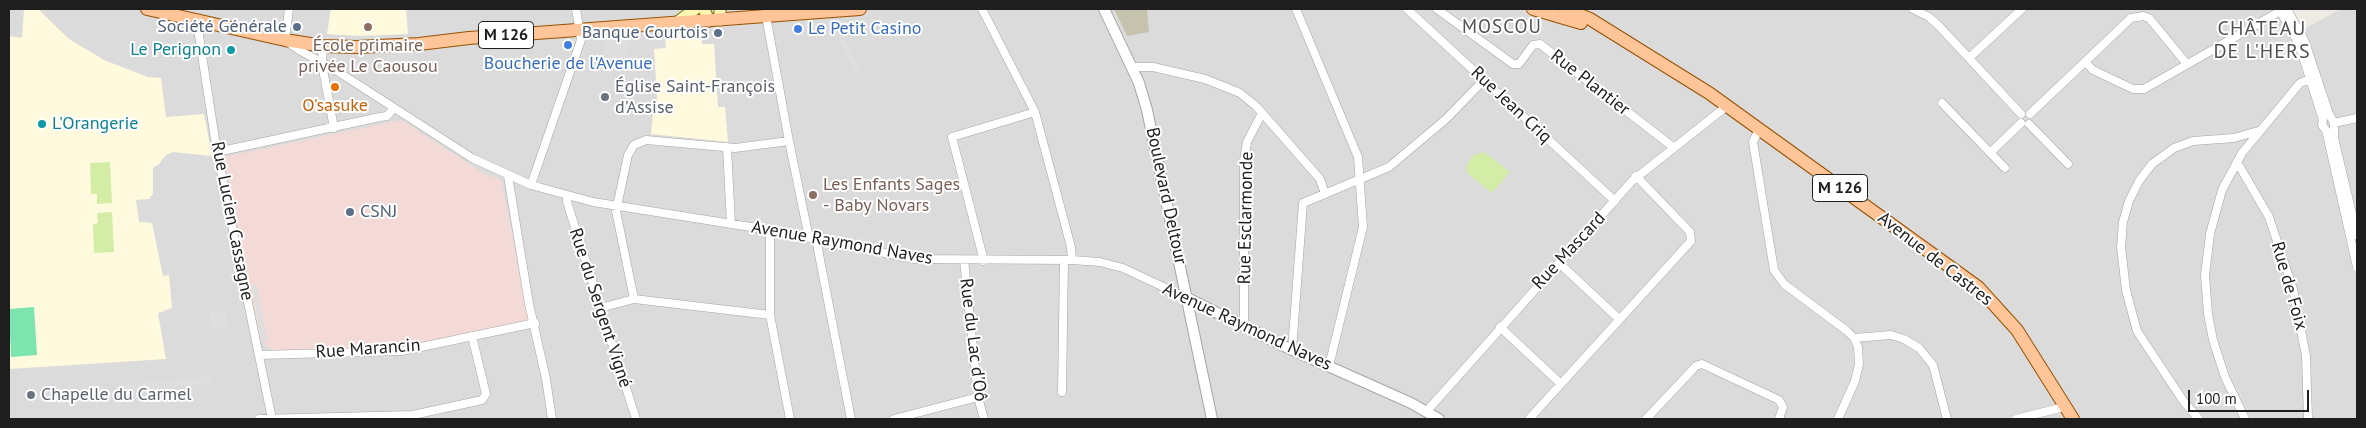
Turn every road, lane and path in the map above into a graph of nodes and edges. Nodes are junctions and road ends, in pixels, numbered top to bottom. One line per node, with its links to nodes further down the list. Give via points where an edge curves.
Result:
1 (147, 9): 18 (main road, M 126)
2 (290, 9): 26 (street)
3 (576, 9): 24 (street)
4 (695, 9): 23 (main road)
5 (704, 9): 21 (main road)
6 (860, 9): 19 (main road, M 126)
7 (982, 9): 41 (street)
8 (1104, 9): 32 (street, Boulevard Deltour)
9 (1296, 9): 63 (street, via 1356,148)
10 (1407, 9): 34 (street, Rue Jean Criq)
11 (1437, 9): 54 (street, Rue Plantier, via 1513,64 1519,64 1533,44 1540,44)
12 (1533, 9): 25 (main road, Avenue de Castres / M 126)
13 (1565, 9): 25 (main road, Avenue de Castres / M 126, via 1579,13)
14 (1914, 9): 20 (street)
15 (1935, 9): 20 (street)
16 (2283, 9): 31 (street); 33 (street); 35 (street, via 2305,42)
17 (2019, 10): 28 (street)
18 (179, 12): 22 (main road, M 126)
19 (766, 16): 21 (main road, M 126); 52 (street)
20 (1930, 17): 28 (street)
21 (716, 18): 23 (main road, M 126)
22 (199, 21): 26 (main road, M 126); 55 (street, Rue Lucien Cassagne)
23 (675, 24): 24 (main road, M 126)
24 (581, 30): 27 (main road, M 126, via 396,46); 64 (street, via 578,50)
25 (1611, 33): 39 (main road, Avenue de Castres / M 126)
26 (285, 40): 27 (main road, M 126); 30 (street, Avenue Raymond Naves)
27 (323, 46): 30 (street)
28 (1969, 58): 43 (street)
29 (2085, 62): 31 (street, via 2093,70 2138,90); 31 (street, via 2131,18 2143,16 2149,18); 44 (street)
30 (322, 64): 40 (street, Avenue Raymond Naves); 48 (street)
31 (2187, 64)
32 (1132, 67): 42 (street, via 1153,67 1219,83 1240,93); 78 (street, Boulevard Deltour, via 1147,110)
33 (2310, 78): 35 (street); 36 (street); 37 (street)
34 (1484, 80): 63 (street, via 1446,119 1388,167); 67 (street, Rue Jean Criq)
35 (2318, 80): 36 (street); 47 (street)
36 (2312, 88): 37 (street); 47 (street)
37 (2293, 94): 50 (street)
38 (1942, 103): 56 (street)
39 (1727, 106): 49 (main road, Avenue de Castres / M 126); 54 (street, Rue Mascard)
40 (394, 108): 48 (street, via 387,116); 61 (street, Avenue Raymond Naves, via 472,158)
41 (1035, 112): 74 (street, via 952,137); 75 (street, via 1070,247)
42 (1262, 113): 65 (street, via 1320,179); 84 (street, Rue Esclarmonde, via 1247,142 1244,161)
43 (2021, 114): 44 (street); 46 (street)
44 (2030, 114): 46 (street, via 2032,119)
45 (2357, 118): 47 (street)
46 (2025, 123): 56 (street); 59 (street)
47 (2329, 124): 71 (street); 77 (street)
48 (334, 128): 55 (street)
49 (1759, 129): 87 (street, via 1753,142 1774,270 1784,284); 94 (main road, Avenue de Castres / M 126, via 1984,292 2017,330)
50 (2258, 131): 51 (street); 57 (street)
51 (2234, 138): 57 (street); 115 (street, via 2193,141 2174,148 2152,164 2136,187 2123,222 2121,247 2132,317 2145,345)
52 (789, 141): 53 (street); 72 (street)
53 (727, 147): 68 (street, via 655,140 639,142 630,149); 69 (street)
54 (1673, 147): 62 (street, Rue Mascard)
55 (217, 152): 89 (street, Rue Lucien Cassagne)
56 (1991, 152): 60 (street)
57 (2242, 152): 58 (street)
58 (2237, 162): 116 (street, via 2216,209 2206,256 2206,294 2213,340 2225,377); 117 (street, Rue de Foix, via 2269,217 2293,289 2306,356)
59 (2068, 164)
60 (2005, 168)
61 (508, 176): 64 (street, Avenue Raymond Naves); 83 (street)
62 (1636, 176): 67 (street, Rue Mascard); 82 (street, via 1690,232 1692,238)
63 (1359, 180): 65 (street); 90 (street, via 1363,227)
64 (531, 186): 66 (street, Avenue Raymond Naves)
65 (1325, 194): 88 (street, via 1306,200 1302,206)
66 (567, 196): 68 (street, Avenue Raymond Naves); 80 (street, Rue du Sergent Vigné)
67 (1615, 201): 76 (street, Rue Mascard)
68 (618, 206): 69 (street, Avenue Raymond Naves); 79 (street, via 616,211)
69 (731, 224): 70 (street, Avenue Raymond Naves)
70 (770, 230): 72 (street, Avenue Raymond Naves); 81 (street)
71 (2357, 235)
72 (813, 238): 73 (street, Avenue Raymond Naves, via 915,259); 102 (street)
73 (964, 260): 74 (street, Avenue Raymond Naves); 93 (street, Rue du Lac d'Oô)
74 (984, 260): 75 (street, Avenue Raymond Naves)
75 (1068, 260): 78 (street, Avenue Raymond Naves, via 1100,262 1124,268); 92 (street)
76 (1558, 263): 82 (street); 85 (street, Rue Mascard)
77 (2357, 267)
78 (1186, 298): 84 (street, Avenue Raymond Naves); 106 (street, Boulevard Deltour)
79 (634, 299): 80 (street); 81 (street)
80 (600, 308): 100 (street, Rue du Sergent Vigné)
81 (770, 315): 101 (street)
82 (1619, 320): 91 (street)
83 (535, 323): 86 (street, Rue Marancin); 99 (street)
84 (1244, 327): 88 (street, Avenue Raymond Naves)
85 (1500, 327): 91 (street); 96 (street, Rue Mascard)
86 (472, 336): 89 (street, Rue Marancin, via 402,351); 98 (street, via 486,394 482,400 413,415)
87 (1854, 338): 111 (street, via 1859,356 1857,373); 112 (street, via 1891,335 1920,348 1933,365)
88 (1292, 350): 90 (street, Avenue Raymond Naves)
89 (259, 355): 98 (street, Rue Lucien Cassagne)
90 (1329, 366): 96 (street, Avenue Raymond Naves)
91 (1561, 384): 108 (street)
92 (1062, 392)
93 (978, 397): 95 (street); 105 (street, Rue du Lac d'Oô)
94 (2064, 407): 113 (street); 114 (main road, Avenue de Castres / M 126)
95 (924, 410): 103 (street); 104 (street)
96 (1426, 412): 107 (street, Avenue Raymond Naves)
97 (260, 419): 98 (street)
98 (272, 419)
99 (552, 419)
100 (636, 419)
101 (790, 419)
102 (851, 419)
103 (894, 419)
104 (926, 419)
105 (984, 419)
106 (1212, 419)
107 (1439, 419)
108 (1529, 419)
109 (1646, 419): 110 (street, via 1696,366 1702,364 1778,400 1782,404)
110 (1779, 419)
111 (1838, 419)
112 (1947, 419)
113 (2016, 419)
114 (2073, 419)
115 (2199, 419)
116 (2245, 419)
117 (2308, 419)

